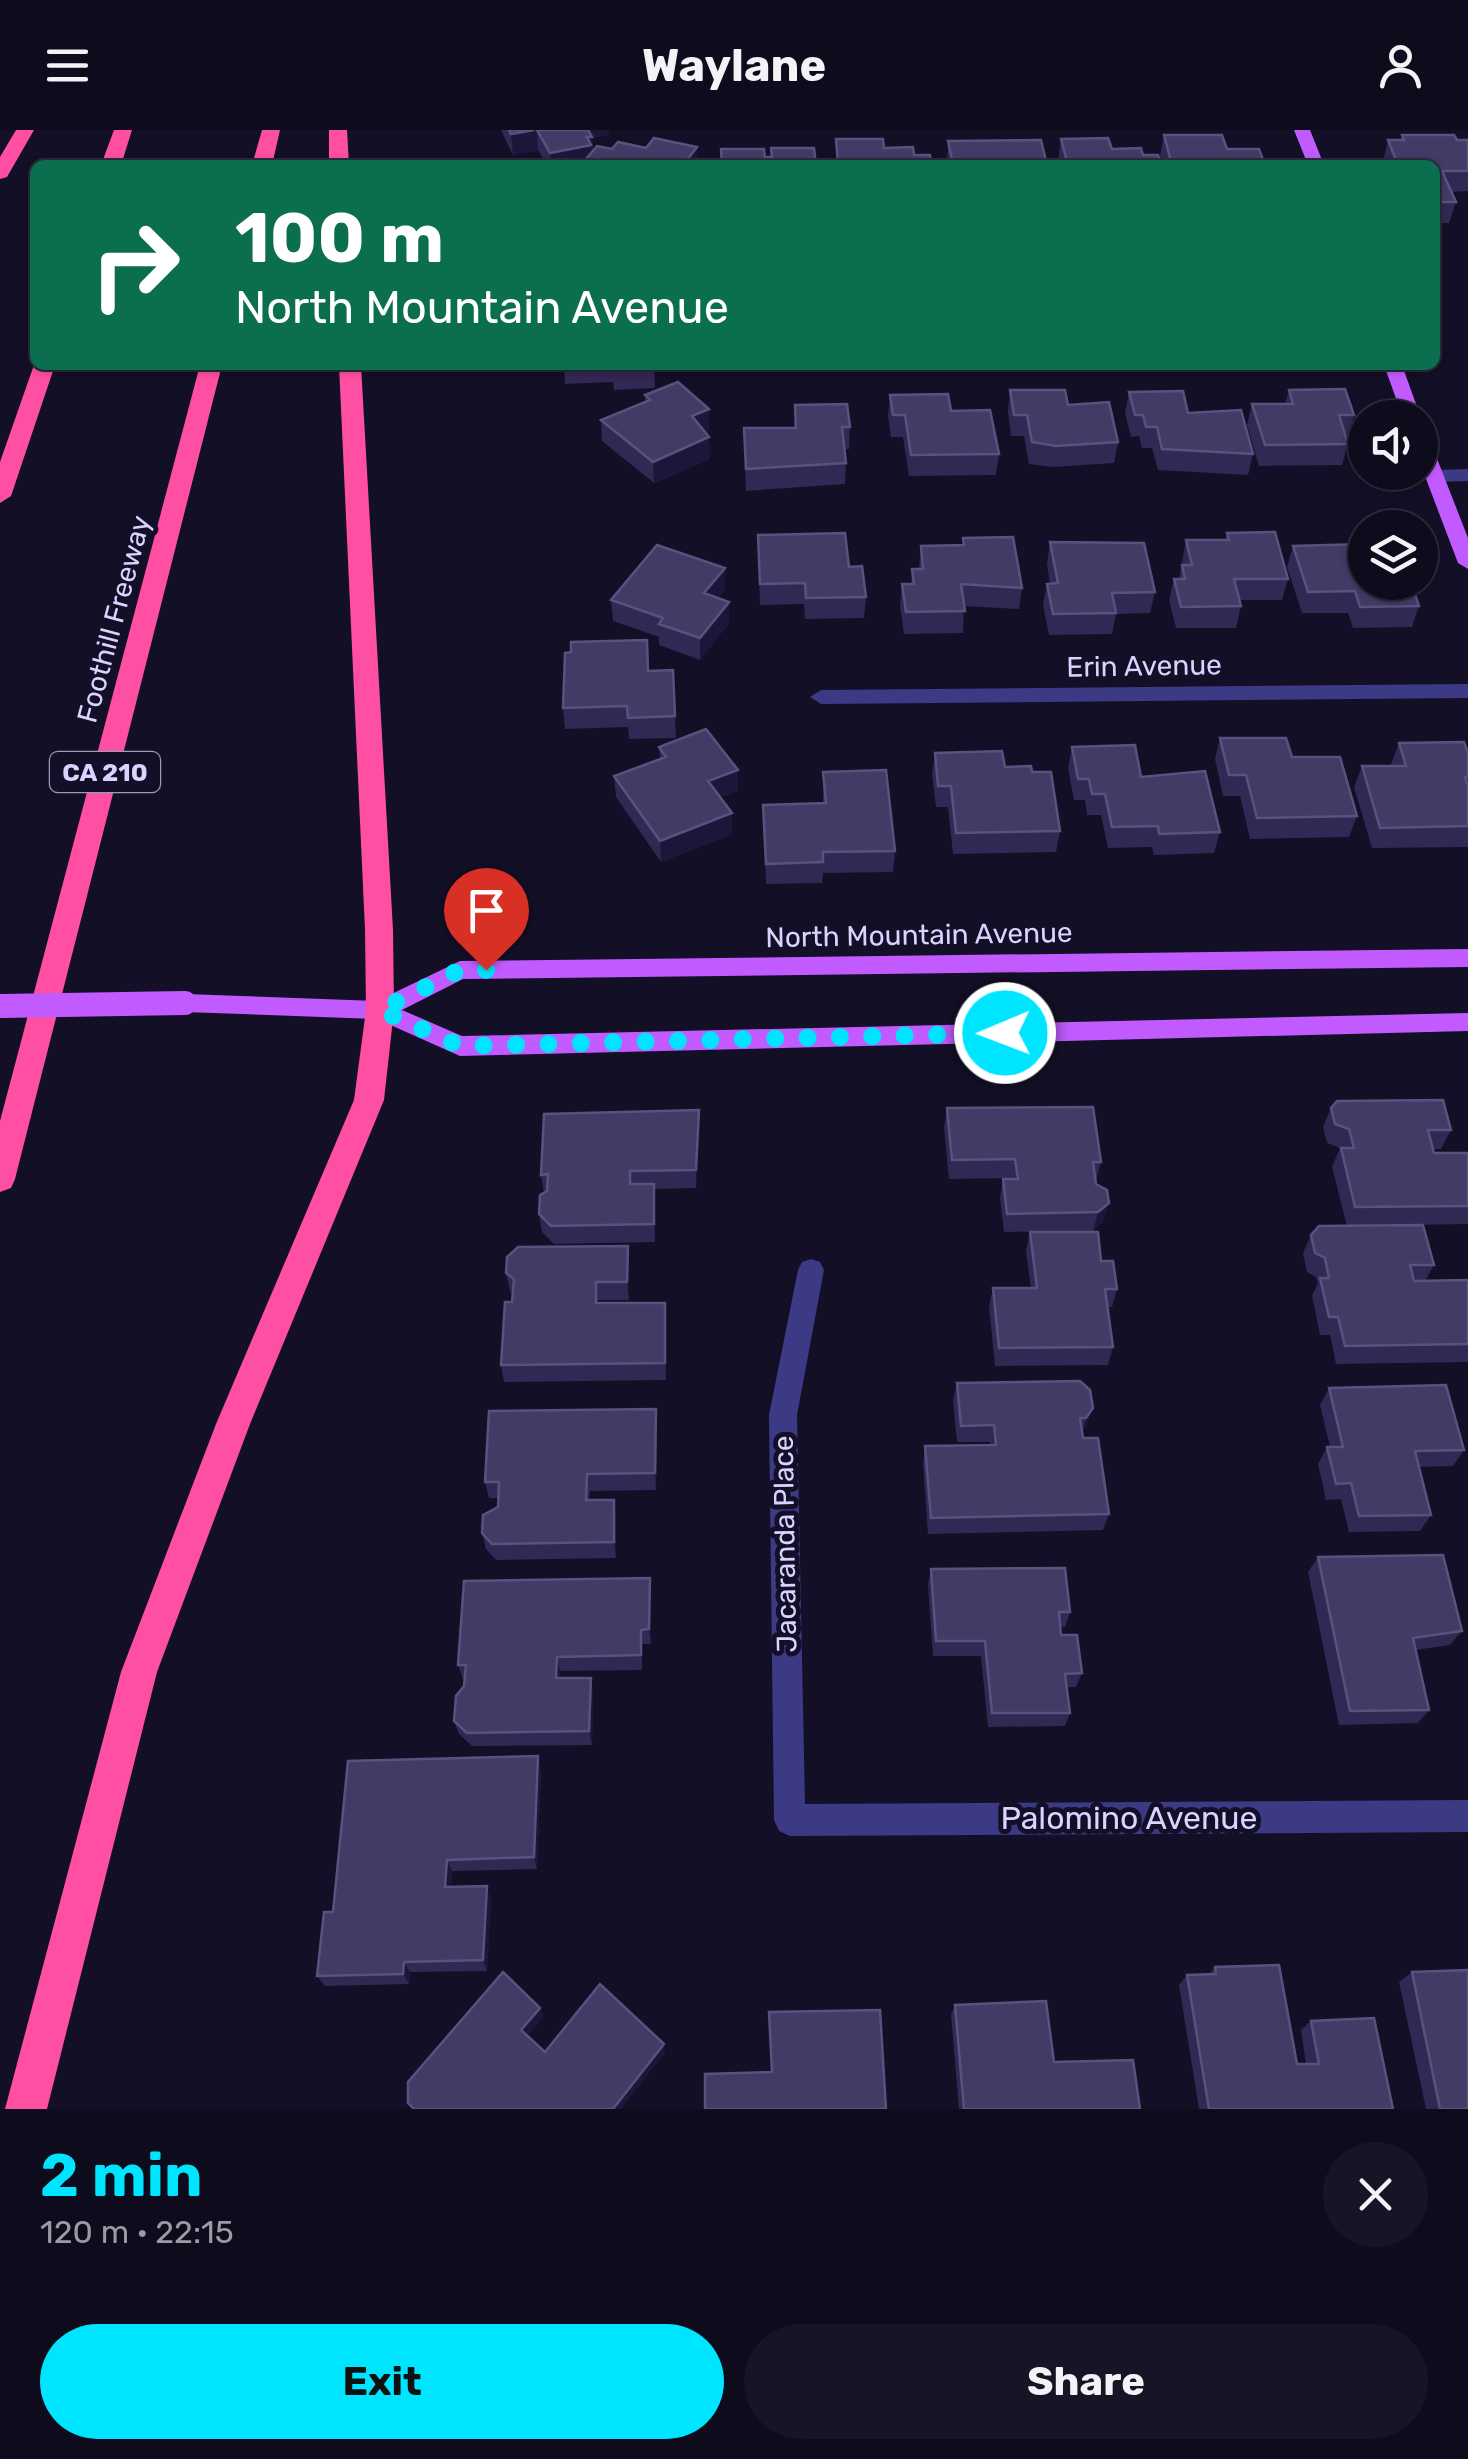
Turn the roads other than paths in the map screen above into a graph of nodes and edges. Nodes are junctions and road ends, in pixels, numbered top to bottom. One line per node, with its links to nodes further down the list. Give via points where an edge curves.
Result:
1 (25, 130): 10 (highway)
2 (123, 130): 6 (highway)
3 (271, 130): 7 (highway)
4 (338, 130): 8 (highway)
5 (1302, 130): 9 (main road)
6 (114, 160)
7 (263, 160)
8 (339, 160)
9 (1314, 160)
10 (0, 173)
11 (42, 370): 19 (highway)
12 (209, 370): 27 (highway, Foothill Freeway / CA 210)
13 (350, 370): 25 (highway)
14 (1395, 370): 15 (main road)
15 (1406, 400)
16 (1438, 476): 17 (street)
17 (1468, 476)
18 (1438, 486): 20 (main road)
19 (0, 496)
20 (1468, 563)
21 (1468, 690): 22 (street, Erin Avenue)
22 (821, 697)
23 (1468, 958): 25 (main road, North Mountain Avenue, via 460,970)
24 (0, 1006): 25 (main road, North Mountain Avenue, bridge)
25 (380, 1010): 26 (main road, North Mountain Avenue, via 460,1046); 31 (highway, via 369,1100 140,1672)
26 (1468, 1022)
27 (0, 1179)
28 (810, 1270): 30 (street, Jacaranda Place, via 783,1415)
29 (1468, 1816): 30 (street, Palomino Avenue)
30 (790, 1820)
31 (26, 2109)

